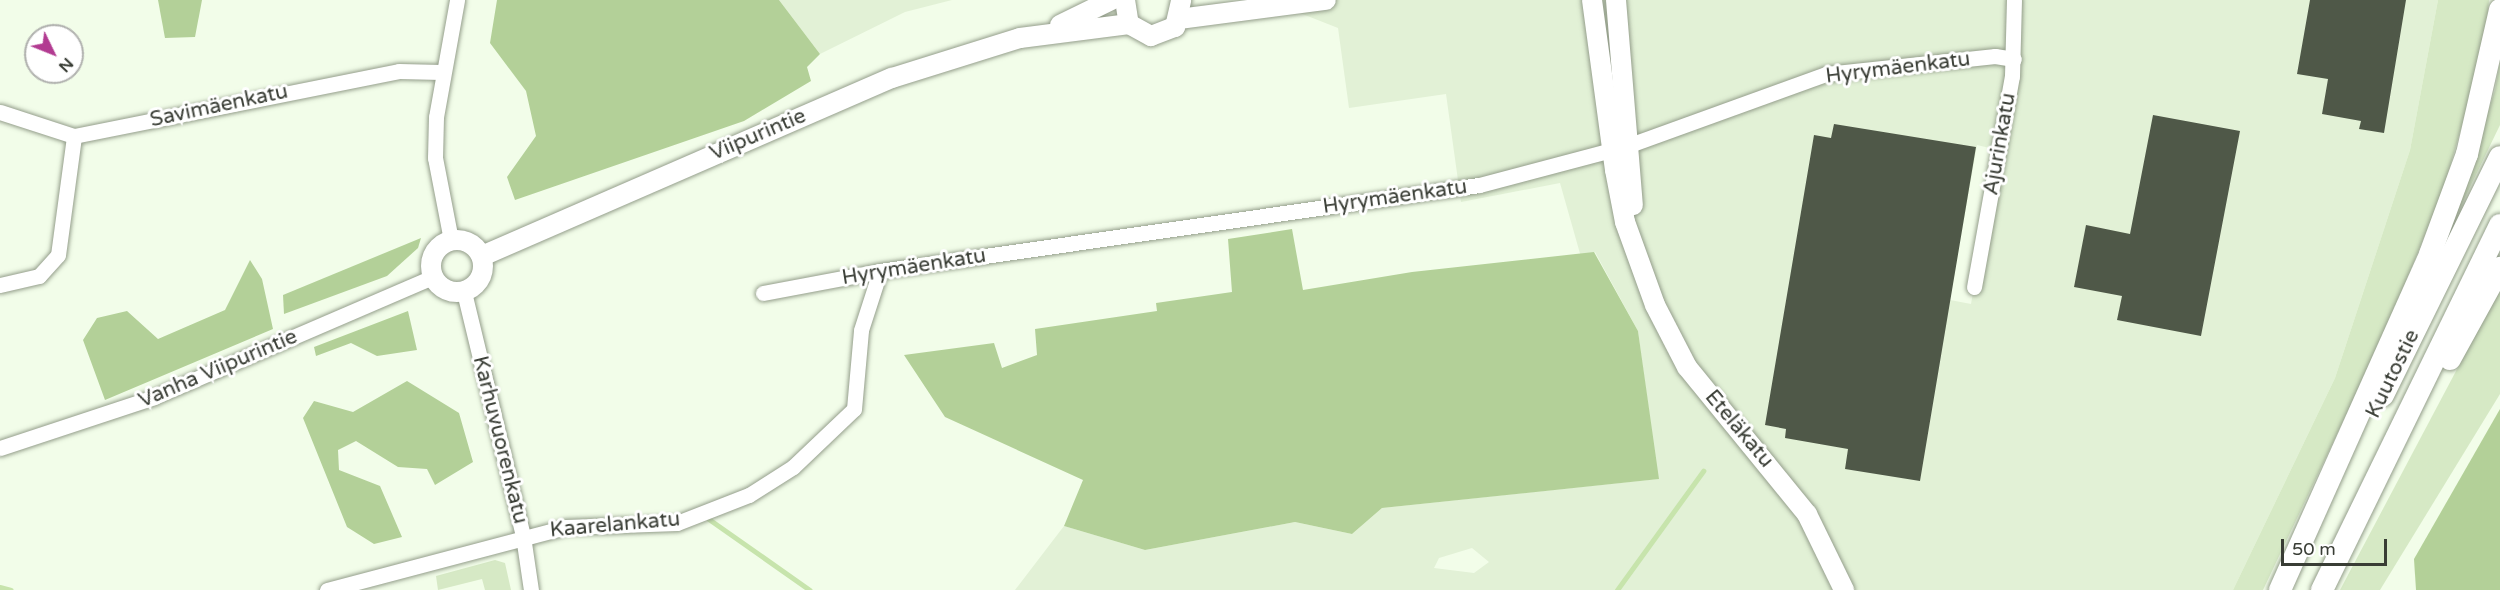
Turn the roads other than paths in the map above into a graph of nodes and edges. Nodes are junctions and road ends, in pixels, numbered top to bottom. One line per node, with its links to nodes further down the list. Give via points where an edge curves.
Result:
1 (457, 0): 13 (street)
2 (1111, 0): 11 (main road, Viipurintie)
3 (1125, 0): 10 (main road)
4 (1326, 0): 9 (main road)
5 (1592, 0): 16 (main road, Eteläkatu)
6 (1616, 0): 16 (main road, Eteläkatu)
7 (2014, 0): 12 (street, Ajurinkatu)
8 (2500, 9): 33 (highway, via 2467,154 2430,254)
9 (1180, 10): 10 (main road, via 1168,32 1151,36)
10 (1129, 24): 11 (main road, Viipurintie)
11 (1041, 33): 20 (main road, Viipurintie, via 892,78)
12 (2014, 59): 16 (street, Hyrymäenkatu, via 1995,56 1826,74); 25 (street, Ajurinkatu)
13 (441, 72): 15 (street, Savimäenkatu, via 399,71); 19 (street, via 435,159)
14 (0, 112): 15 (street, Savimäenkatu)
15 (74, 136): 24 (street, via 58,255 39,276)
16 (1619, 148): 22 (street, Hyrymäenkatu, via 1479,185); 32 (main road, Eteläkatu, via 1640,264 1688,367 1807,514)
17 (2500, 157): 34 (highway, Kuutostie)
18 (2500, 225): 35 (highway, Kuutostie)
19 (451, 240): 20 (main road, via 470,242); 23 (main road, via 436,251)
20 (482, 256): 26 (main road, via 479,282)
21 (2500, 268): 35 (highway)
22 (880, 271): 27 (street, Hyrymäenkatu); 29 (street, Kaarelankatu, via 861,330 854,409 793,467 749,495 677,523 566,527)
23 (432, 277): 26 (main road, via 446,290); 28 (street, Vanha Viipurintie, via 154,397)
24 (0, 285)
25 (1974, 287)
26 (464, 292): 29 (street, Karhuvuorenkatu)
27 (763, 293)
28 (0, 448)
29 (523, 536): 30 (street, Kaarelankatu); 31 (street, Karhuvuorenkatu)
30 (327, 590)
31 (531, 590)
32 (1844, 590)
33 (2280, 590)
34 (2286, 590)
35 (2323, 590)

